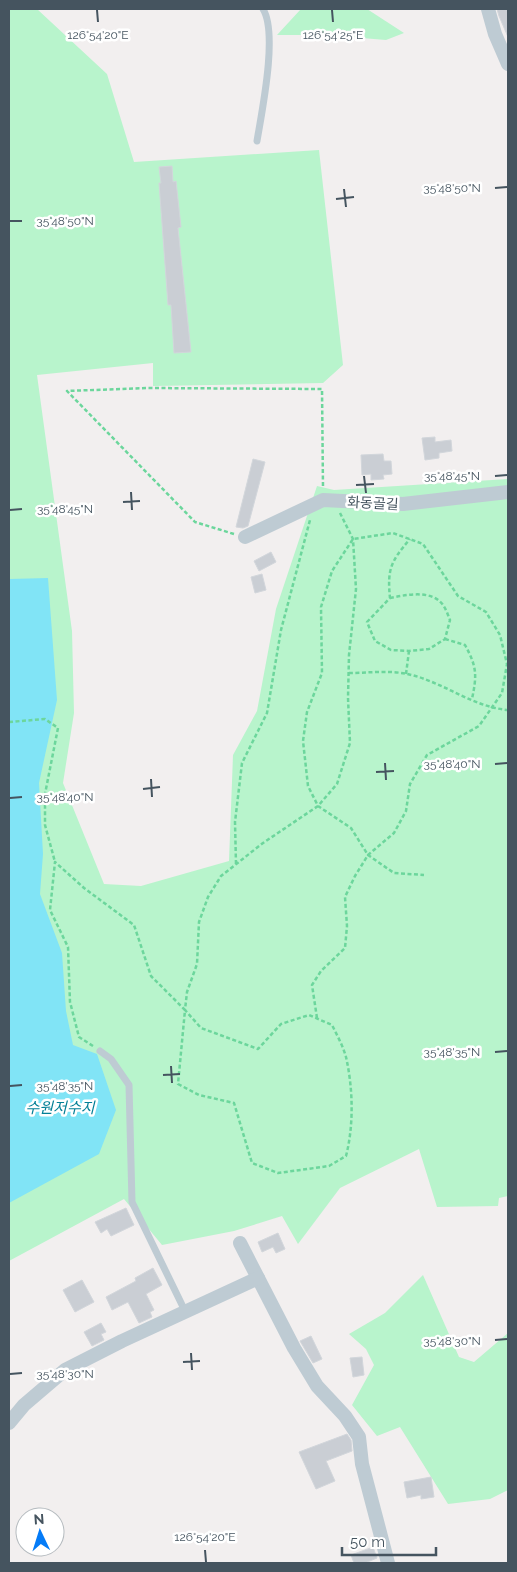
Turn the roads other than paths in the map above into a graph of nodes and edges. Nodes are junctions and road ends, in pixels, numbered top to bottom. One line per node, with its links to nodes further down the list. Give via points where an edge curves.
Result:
1 (263, 9): 4 (lane, via 268,18 268,66)
2 (488, 9): 3 (street)
3 (508, 64)
4 (257, 141)
5 (508, 492): 6 (street, 화동골길, via 403,504 324,502)
6 (245, 537)
7 (100, 1051): 10 (lane, via 111,1059 129,1084 132,1202)
8 (240, 1243): 9 (street)
9 (258, 1278): 10 (street); 12 (street, via 317,1386 345,1416 359,1437 362,1464)
10 (185, 1311): 11 (street, via 65,1370)
11 (9, 1423)
12 (388, 1563)

